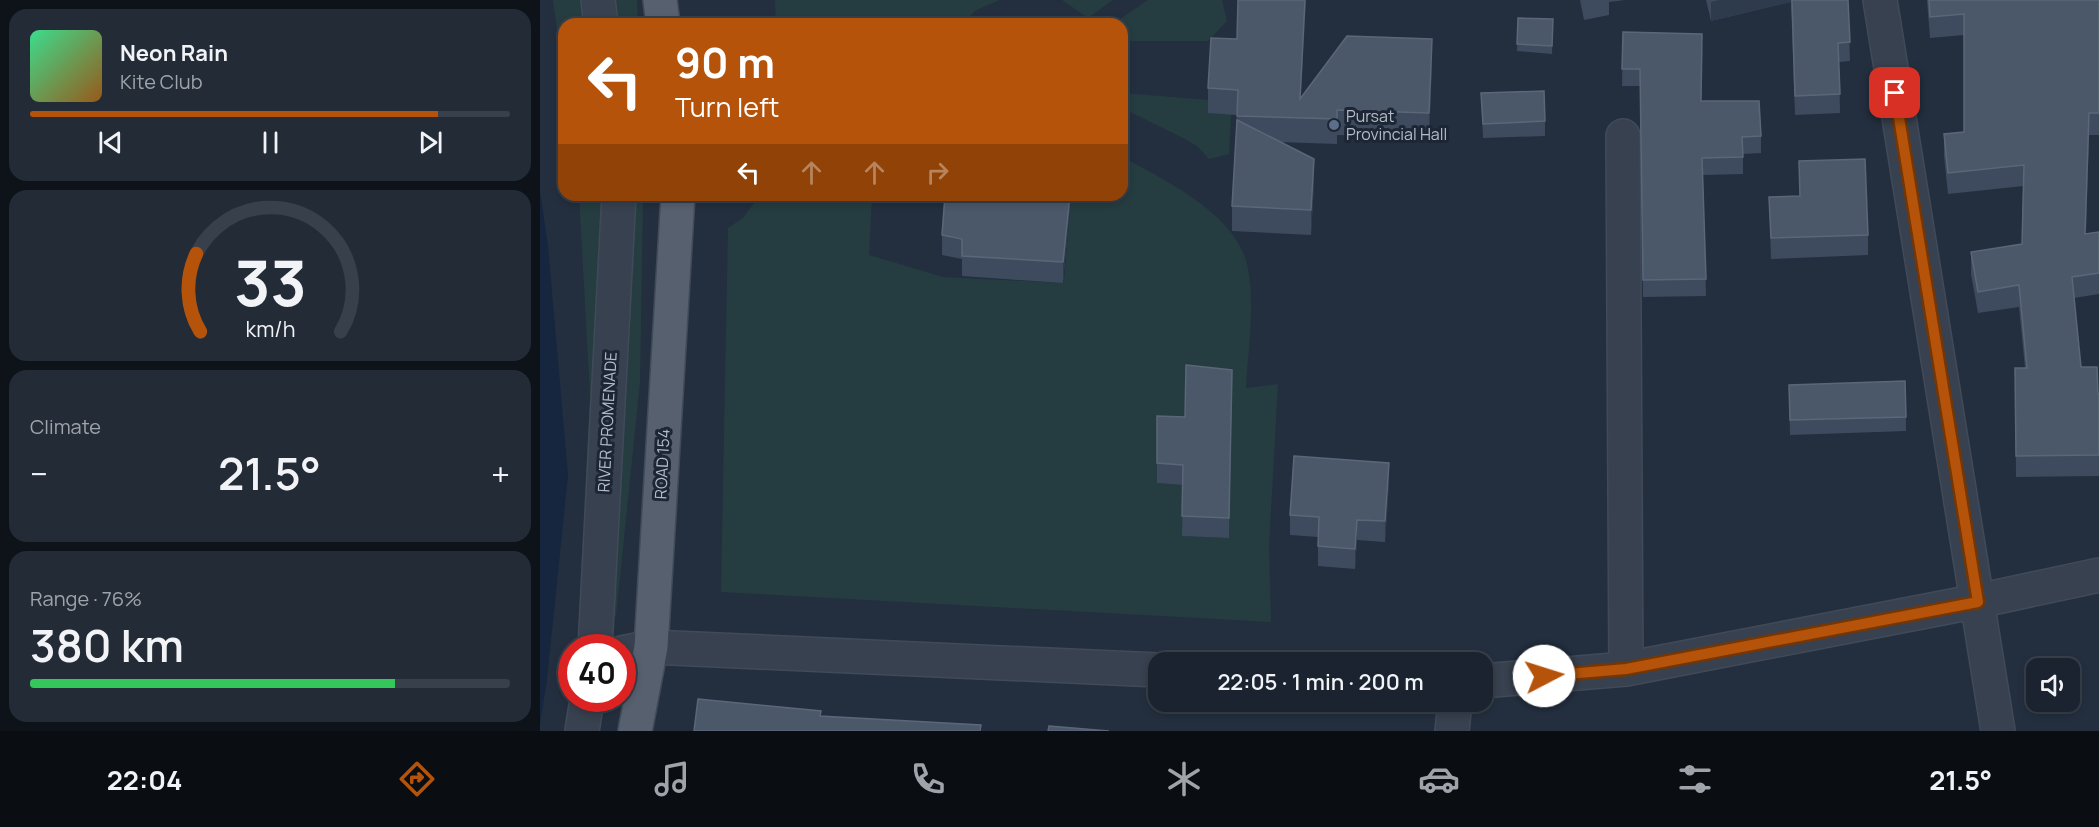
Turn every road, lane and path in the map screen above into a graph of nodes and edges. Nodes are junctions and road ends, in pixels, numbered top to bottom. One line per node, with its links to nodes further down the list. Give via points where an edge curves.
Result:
1 (598, 0): 4 (street)
2 (660, 0): 5 (main road)
3 (1880, 0): 10 (street)
4 (600, 18)
5 (662, 18)
6 (1623, 136): 13 (street)
7 (619, 201): 11 (street, RIVER PROMENADE)
8 (677, 201): 12 (main road, ROAD 154)
9 (2099, 575): 10 (street)
10 (1978, 602): 13 (street); 21 (street)
11 (597, 634)
12 (637, 650): 14 (street); 19 (main road, ROAD 154)
13 (1626, 669): 15 (street)
14 (1148, 670)
15 (1493, 680)
16 (585, 712): 18 (street)
17 (1454, 712): 20 (street)
18 (582, 731)
19 (635, 731)
20 (1452, 731)
21 (1998, 731)

